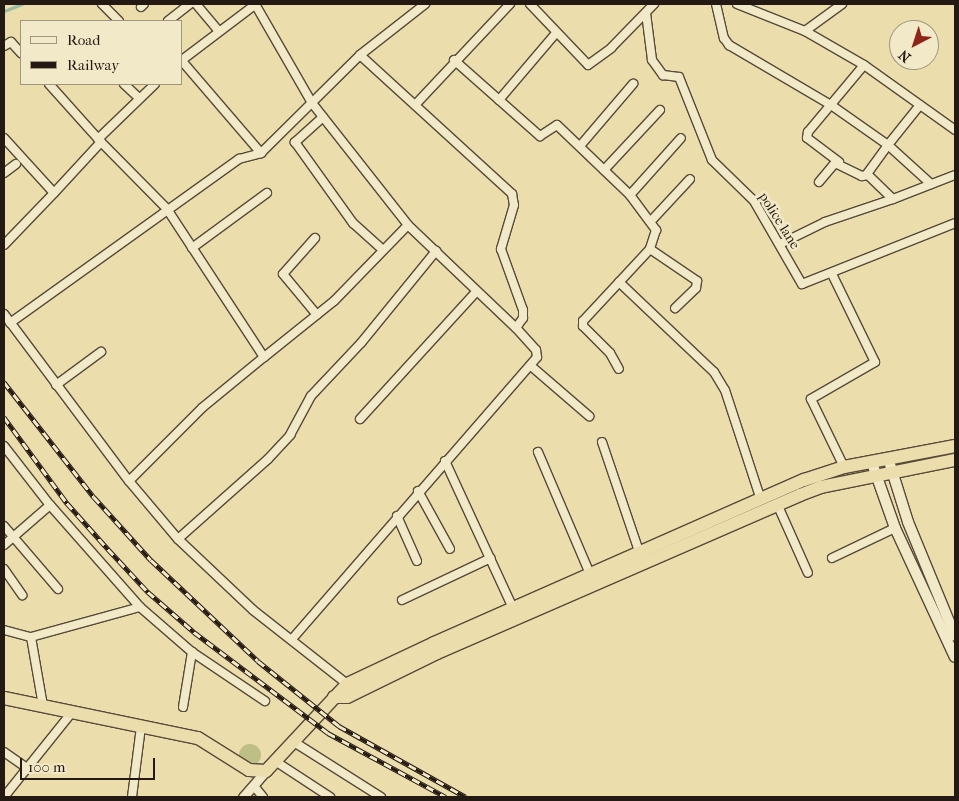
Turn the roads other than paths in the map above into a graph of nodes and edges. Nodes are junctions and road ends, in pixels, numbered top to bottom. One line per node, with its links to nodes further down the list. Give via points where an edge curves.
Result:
1 (102, 4): 13 (street)
2 (190, 4): 14 (street)
3 (196, 4): 15 (street)
4 (255, 4): 15 (street); 31 (street)
5 (426, 4): 20 (street)
6 (510, 4): 22 (street)
7 (530, 4): 17 (street)
8 (654, 4): 12 (street)
9 (716, 4): 33 (street, via 724,38 729,45)
10 (737, 4): 16 (street)
11 (842, 4): 16 (street)
12 (646, 13): 17 (street, via 588,65); 62 (street, police lane, via 652,60 663,75 679,77 712,160 754,201)
13 (118, 20)
14 (169, 20)
15 (218, 30): 21 (street)
16 (805, 31): 24 (street)
17 (556, 33): 30 (street)
18 (4, 46): 19 (street, via 11,42)
19 (20, 52)
20 (360, 55): 31 (street); 32 (street)
21 (182, 59)
22 (454, 60): 30 (street); 32 (street)
23 (182, 61): 43 (street)
24 (864, 65): 33 (street); 34 (street)
25 (633, 84): 42 (street)
26 (49, 85): 40 (street)
27 (125, 85): 29 (street)
28 (154, 85): 29 (street)
29 (139, 98): 40 (street)
30 (499, 100): 42 (street, via 540,136 556,124)
31 (312, 103): 36 (street); 43 (street)
32 (415, 105): 75 (street, via 512,194 514,205 502,249 524,310)
33 (831, 105): 41 (street); 44 (street, via 807,138)
34 (920, 105): 37 (street); 41 (street)
35 (660, 110): 46 (street)
36 (323, 117): 60 (street); 66 (street, via 295,142 353,223)
37 (955, 130)
38 (4, 138): 53 (street)
39 (682, 138): 55 (street)
40 (99, 140): 53 (street); 57 (street)
41 (888, 145): 48 (street); 52 (street)
42 (580, 146): 46 (street)
43 (261, 153): 57 (street, via 240,159)
44 (839, 162): 48 (street, via 862,176); 51 (street, via 832,164)
45 (16, 164): 47 (street)
46 (604, 170): 55 (street)
47 (4, 173)
48 (868, 175): 56 (street)
49 (955, 175): 52 (street)
50 (690, 179): 58 (street)
51 (819, 182)
52 (931, 184): 56 (street)
53 (54, 193): 63 (street)
54 (267, 193): 64 (street)
55 (630, 195): 58 (street)
56 (893, 198): 62 (street, via 825,222)
57 (167, 209): 64 (street); 74 (street)
58 (651, 221): 65 (street, via 656,230)
59 (955, 223): 68 (street, police lane)
60 (408, 225): 66 (street); 67 (street)
61 (315, 238): 73 (street, via 283,274)
62 (780, 244): 68 (street, police lane, via 802,284)
63 (4, 245)
64 (192, 248): 77 (street)
65 (650, 249): 69 (street); 71 (street, via 697,281 696,288)
66 (383, 250): 73 (street)
67 (436, 251): 70 (street); 103 (street, via 361,343 311,396 290,435 268,459)
68 (832, 274): 91 (street, via 875,362 811,399)
69 (619, 282): 79 (street, via 582,324 610,353); 96 (street, via 714,372 725,390)
70 (477, 291): 75 (street); 82 (street)
71 (675, 308)
72 (4, 314): 74 (street)
73 (317, 314): 77 (street)
74 (10, 323): 80 (street)
75 (516, 328): 78 (street, via 538,354)
76 (101, 352): 80 (street)
77 (264, 357): 94 (street, via 202,408)
78 (531, 366): 81 (street); 89 (street)
79 (618, 369)
80 (56, 385): 94 (street)
81 (589, 416)
82 (360, 419)
83 (602, 442): 106 (street)
84 (4, 446): 97 (street)
85 (955, 446): 87 (highway)
86 (538, 452): 112 (street)
87 (888, 458): 90 (highway); 92 (main road)
88 (955, 460): 92 (highway)
89 (444, 462): 95 (street); 107 (street)
90 (872, 462): 91 (highway); 93 (main road)
91 (844, 467): 96 (highway, via 804,480)
92 (892, 473): 93 (highway); 119 (main road, via 908,522)
93 (875, 477): 98 (highway, via 821,488); 101 (main road)
94 (128, 481): 103 (street)
95 (418, 491): 99 (street); 105 (street)
96 (761, 500): 106 (highway)
97 (50, 505): 102 (street); 117 (street)
98 (778, 506): 111 (street); 125 (highway, via 437,653 346,697)
99 (397, 516): 109 (street); 121 (street)
100 (4, 526): 102 (street)
101 (895, 528): 108 (street); 123 (main road)
102 (13, 537): 104 (street); 113 (street)
103 (178, 539): 121 (street, via 253,610)
104 (4, 544)
105 (450, 549)
106 (640, 554): 112 (highway)
107 (491, 558): 115 (street); 116 (street)
108 (832, 558)
109 (417, 560)
110 (4, 569): 114 (street)
111 (808, 573)
112 (590, 574): 116 (highway)
113 (58, 589)
114 (22, 595)
115 (402, 600)
116 (512, 606): 124 (highway)
117 (140, 608): 120 (street); 122 (street)
118 (4, 630): 120 (street)
119 (955, 636)
120 (31, 637): 128 (street)
121 (293, 638): 124 (street)
122 (192, 652): 127 (street); 129 (street)
123 (955, 657)
124 (347, 684): 125 (highway)
125 (334, 697): 132 (highway)
126 (4, 698): 128 (highway)
127 (265, 701)
128 (43, 706): 130 (highway)
129 (183, 707)
130 (73, 711): 131 (highway); 135 (street)
131 (141, 727): 136 (highway, via 198,738 249,770); 139 (street)
132 (294, 742): 134 (highway); 143 (street)
133 (4, 752): 135 (street)
134 (275, 761): 136 (highway); 142 (street)
135 (27, 768): 138 (street)
136 (266, 771): 137 (street)
137 (254, 786): 140 (street); 141 (street)
138 (4, 797)
139 (132, 797)
140 (243, 797)
141 (263, 797)
142 (330, 797)
143 (382, 797)

